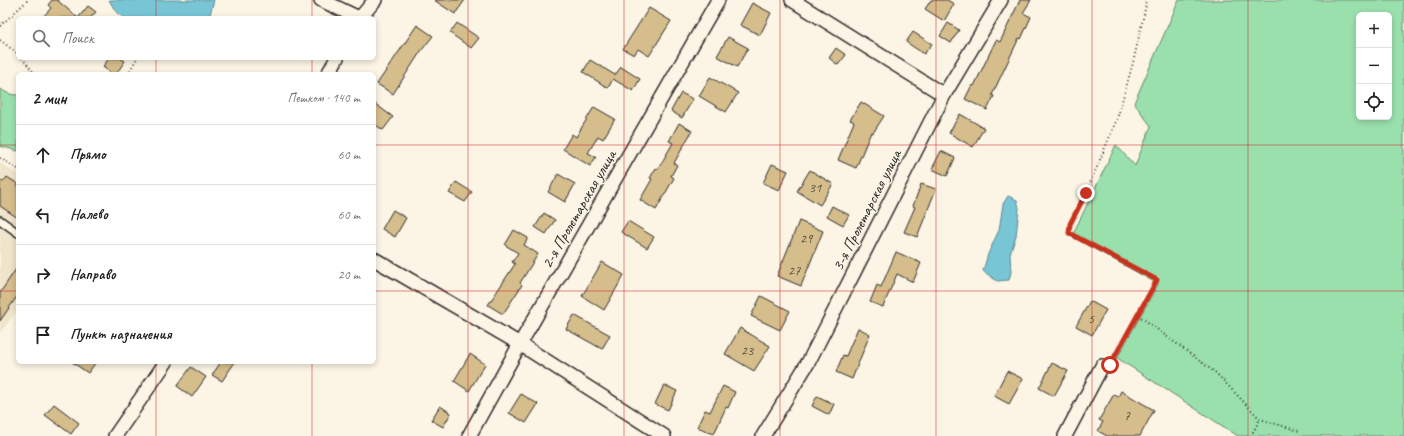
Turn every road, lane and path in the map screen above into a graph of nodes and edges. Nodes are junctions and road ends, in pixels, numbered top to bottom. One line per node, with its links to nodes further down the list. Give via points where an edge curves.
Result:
1 (28, 0): 10 (path)
2 (321, 0): 8 (street)
3 (375, 0): 9 (street)
4 (718, 0): 26 (street, 2-я Пролетарская улица)
5 (792, 0): 19 (street)
6 (1000, 0): 19 (street, 3-я Пролетарская улица)
7 (1145, 0): 25 (path, via 1133,62 1117,119 1070,224 1069,233 1157,280)
8 (355, 16)
9 (361, 16)
10 (0, 26)
11 (0, 40): 12 (path)
12 (16, 52)
13 (24, 60): 16 (path)
14 (136, 60): 17 (path)
15 (336, 60): 18 (street)
16 (33, 72)
17 (129, 72)
18 (329, 72)
19 (944, 95): 34 (street, 3-я Пролетарская улица, via 809,361)
20 (0, 158): 21 (path)
21 (16, 168)
22 (0, 220): 23 (lane)
23 (16, 232)
24 (376, 260): 26 (street)
25 (1138, 314): 28 (path, via 1110,365); 29 (path, via 1216,372)
26 (520, 344): 32 (street, 2-я Пролетарская улица); 33 (street)
27 (165, 364): 31 (street)
28 (1102, 366): 35 (street)
29 (1260, 419): 30 (path); 36 (path)
30 (1299, 431)
31 (115, 436)
32 (469, 436)
33 (664, 436)
34 (763, 436)
35 (1065, 436)
36 (1251, 436)

